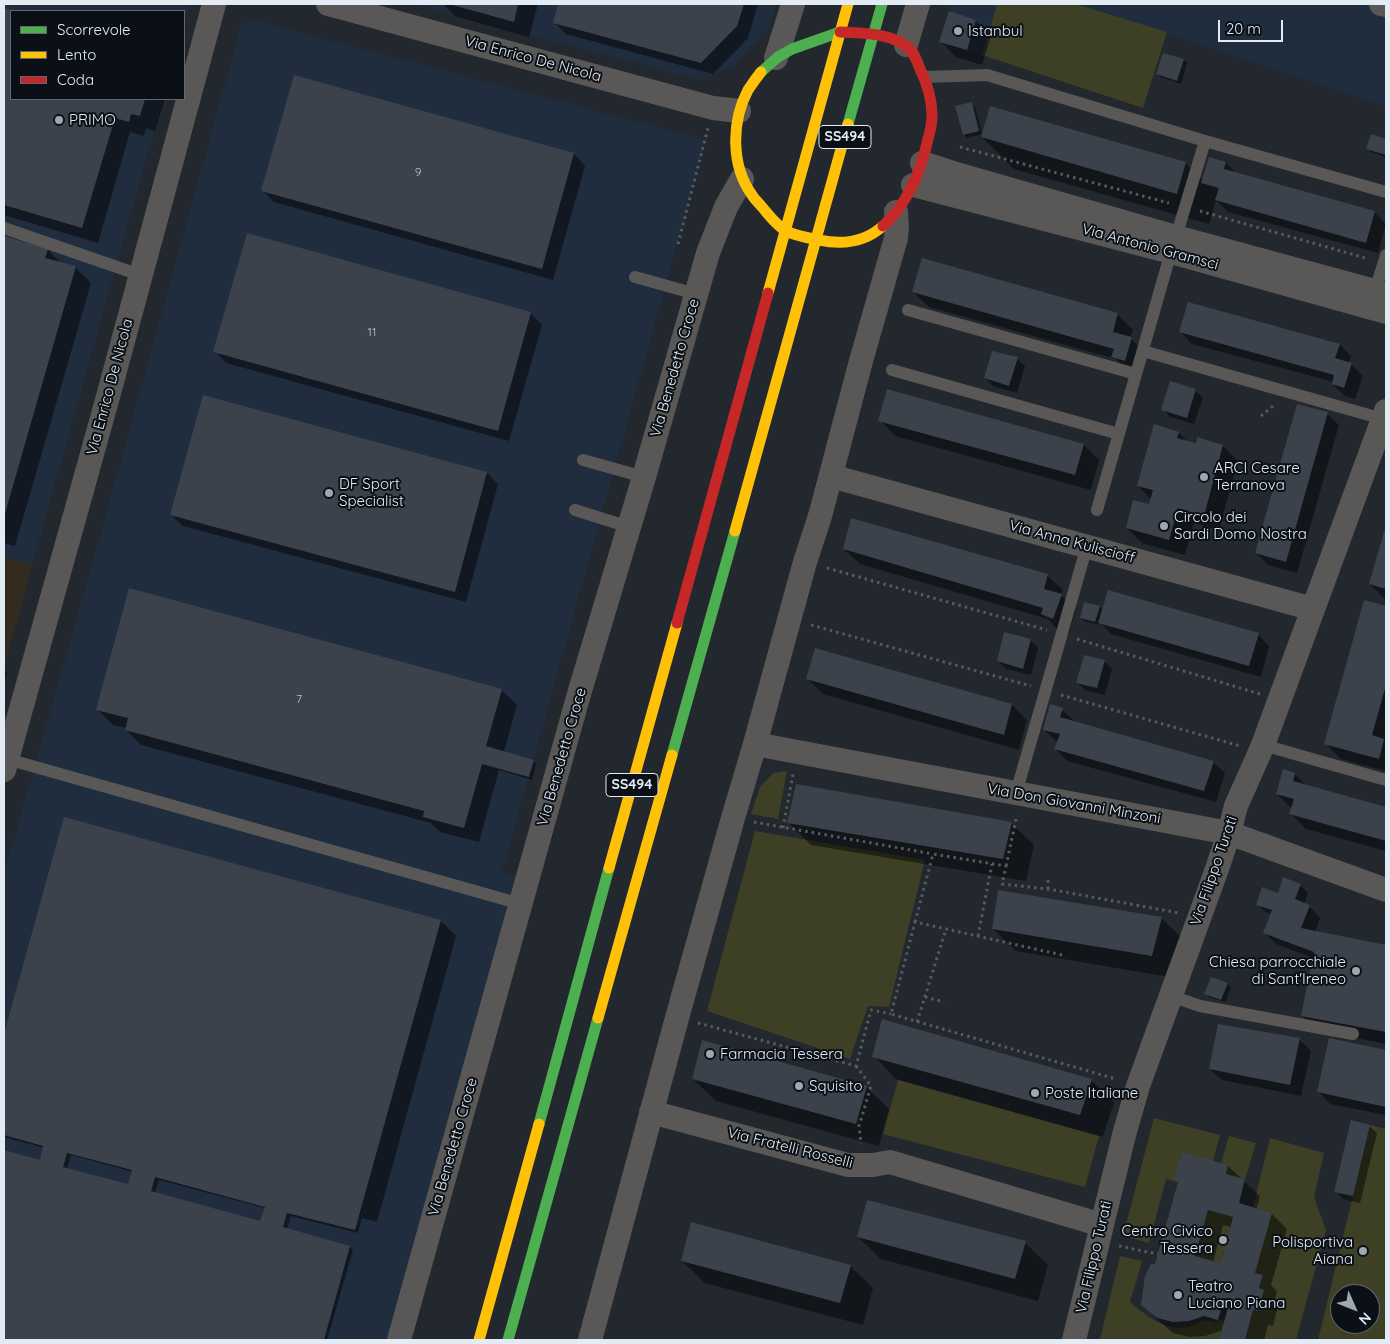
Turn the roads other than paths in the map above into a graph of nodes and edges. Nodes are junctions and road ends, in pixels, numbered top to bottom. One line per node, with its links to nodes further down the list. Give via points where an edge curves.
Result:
1 (214, 4): 25 (street, Via Enrico De Nicola)
2 (328, 4): 14 (street, Via Enrico De Nicola, via 713,108)
3 (794, 4): 12 (street)
4 (848, 4): 9 (main road, SS494)
5 (882, 4): 10 (main road, SS494)
6 (918, 4): 11 (street)
7 (1381, 4): 8 (street)
8 (1386, 5)
9 (840, 32): 10 (main road); 12 (main road); 21 (main road, SS494)
10 (874, 34): 11 (main road); 22 (main road, SS494)
11 (906, 45): 13 (main road)
12 (776, 58): 14 (main road, via 751,85)
13 (925, 77): 15 (lane, via 987,75); 16 (main road, via 932,117)
14 (739, 111): 17 (main road, via 735,141)
15 (1205, 141): 18 (lane); 23 (lane)
16 (918, 174): 19 (main road); 23 (street, Via Antonio Gramsci, via 953,173)
17 (742, 179): 21 (main road, via 757,205); 28 (street, Via Benedetto Croce, via 726,207)
18 (1386, 192)
19 (896, 212): 22 (main road, via 866,237 854,241); 37 (street, via 896,238)
20 (4, 228): 25 (lane)
21 (786, 230): 22 (main road); 57 (main road, SS494)
22 (816, 241): 58 (main road, SS494)
23 (1174, 245): 27 (street, Via Antonio Gramsci); 30 (street, Via Antonio Gramsci); 31 (lane)
24 (1386, 255): 27 (lane)
25 (140, 275): 46 (street, Via Enrico De Nicola)
26 (635, 277): 28 (lane)
27 (1381, 292)
28 (696, 294): 38 (street, Via Benedetto Croce)
29 (908, 310): 33 (lane)
30 (1386, 312)
31 (1143, 351): 33 (lane); 34 (lane)
32 (892, 370): 35 (lane)
33 (1136, 374): 35 (lane)
34 (1385, 417): 43 (street, Via Filippo Turati)
35 (1119, 434): 40 (lane)
36 (583, 460): 38 (lane)
37 (831, 476): 42 (street, Via Anna Kuliscioff); 44 (street)
38 (644, 477): 41 (street, Via Benedetto Croce)
39 (575, 510): 41 (lane)
40 (1097, 510)
41 (629, 527): 51 (street, Via Benedetto Croce)
42 (1087, 546): 43 (street, Via Anna Kuliscioff); 48 (lane)
43 (1313, 608): 45 (street, Via Filippo Turati)
44 (755, 744): 48 (street, Via Don Giovanni Minzoni); 54 (street)
45 (1261, 748): 47 (lane); 49 (street, Via Filippo Turati, via 1236,806)
46 (5, 764): 51 (lane)
47 (1386, 780)
48 (1016, 793): 49 (street, Via Don Giovanni Minzoni)
49 (1229, 833): 50 (street, Via Don Giovanni Minzoni); 52 (street, Via Filippo Turati)
50 (1386, 890)
51 (521, 904): 56 (street, Via Benedetto Croce)
52 (1171, 996): 53 (lane, via 1200,1006); 55 (street, Via Filippo Turati, via 1130,1083 1124,1135)
53 (1353, 1034)
54 (651, 1112): 55 (street, Via Fratelli Rosselli, via 848,1165 890,1162); 59 (street)
55 (1100, 1233): 60 (street, Via Filippo Turati)
56 (399, 1340)
57 (478, 1340)
58 (508, 1340)
59 (590, 1340)
60 (1074, 1340)

